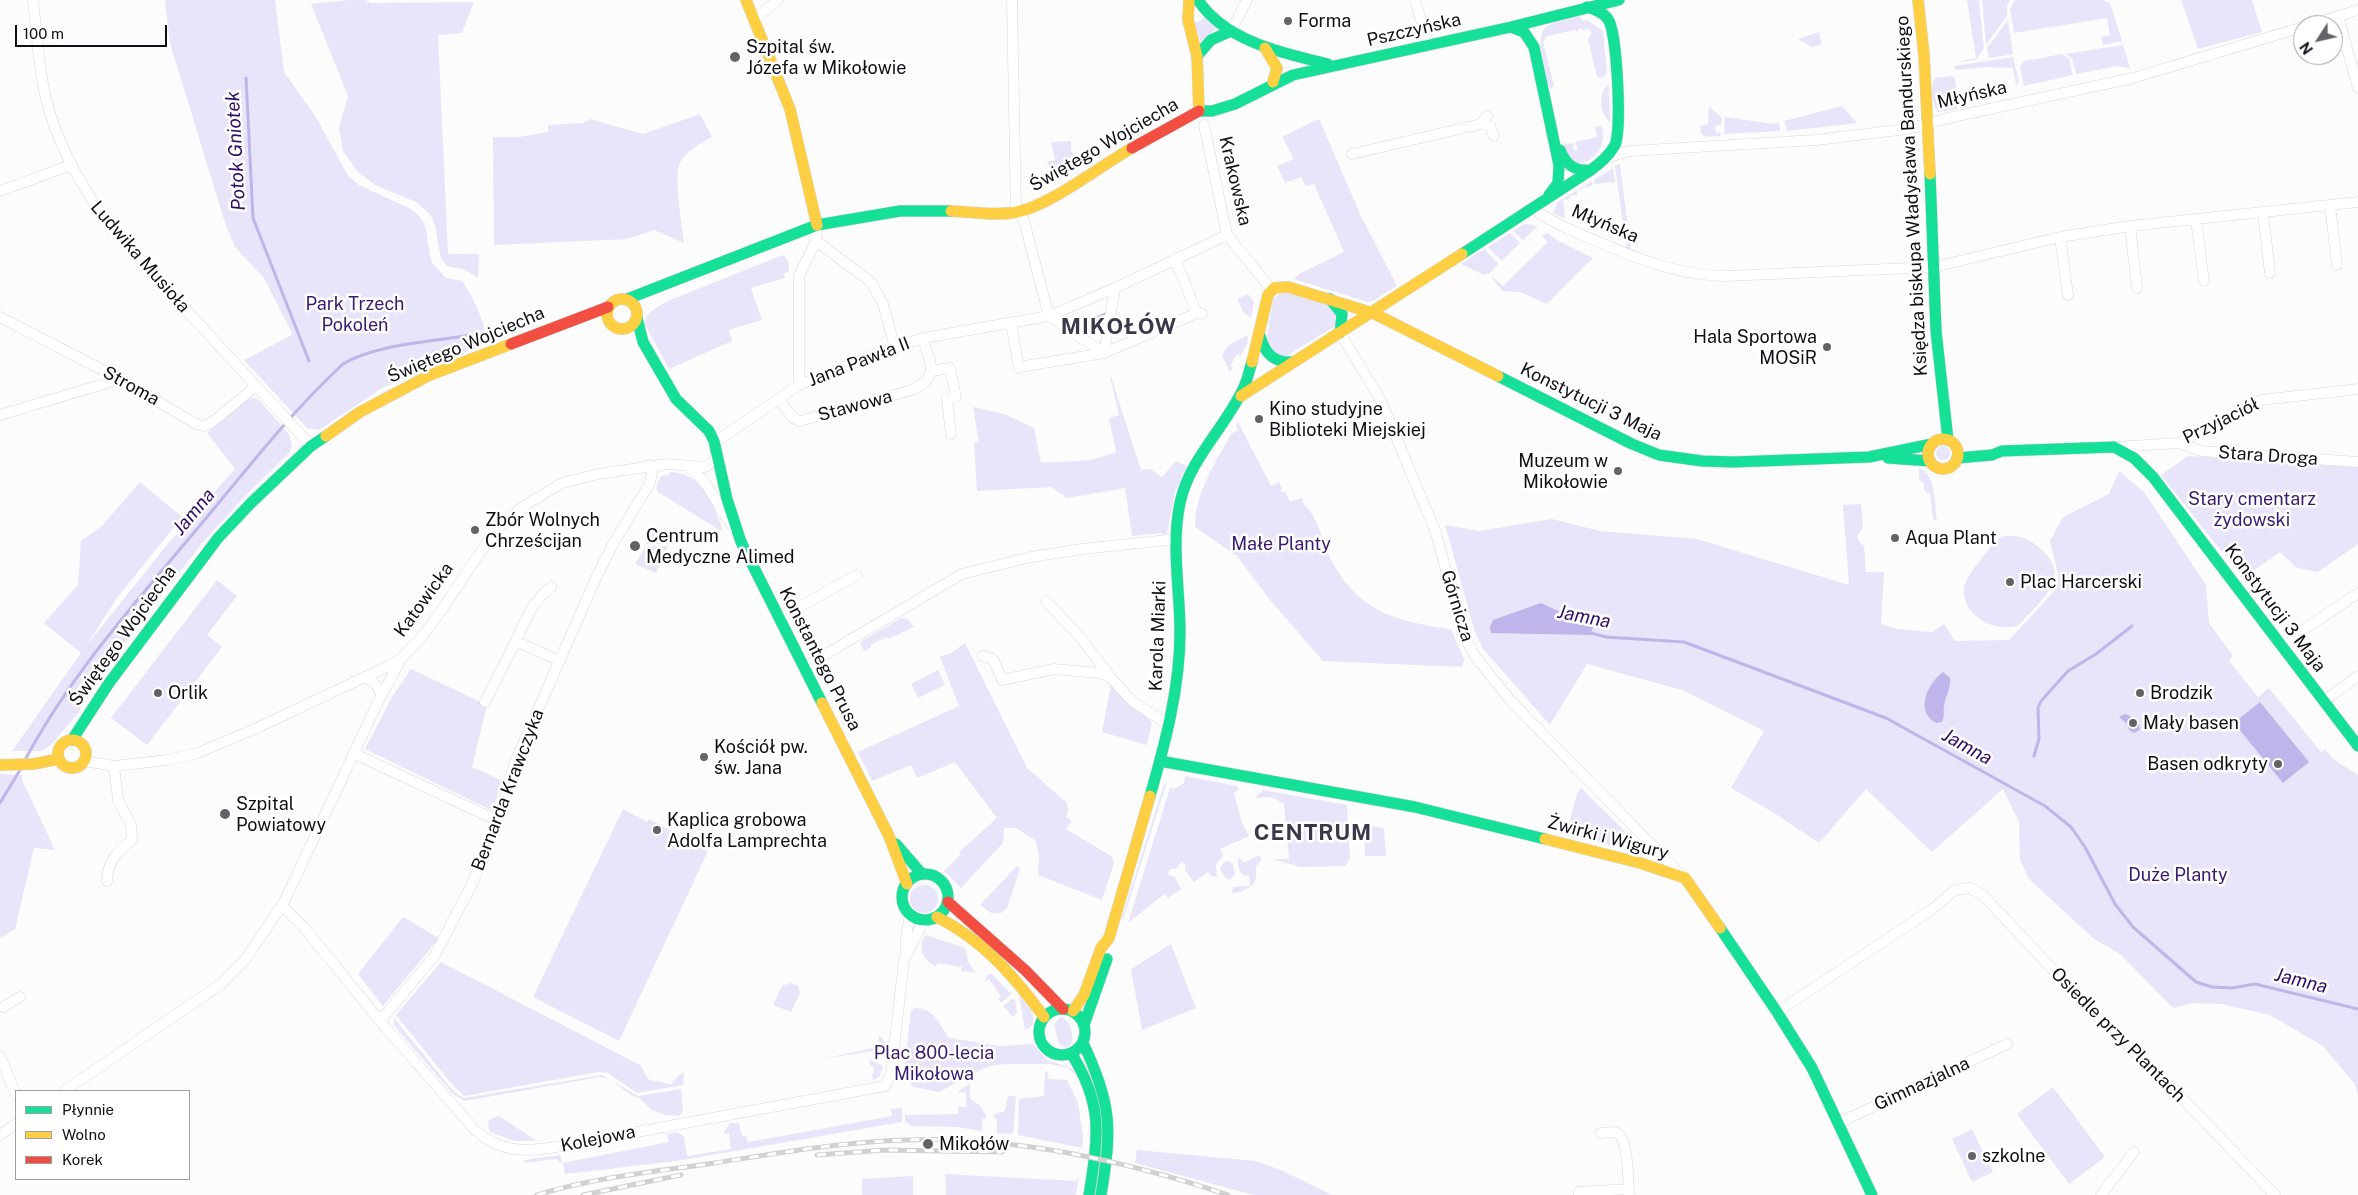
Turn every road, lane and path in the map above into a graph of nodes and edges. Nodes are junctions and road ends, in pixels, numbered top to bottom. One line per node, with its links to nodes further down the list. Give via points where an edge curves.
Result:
1 (33, 0): 38 (street, Ludwika Musioła, via 48,109)
2 (746, 0): 16 (street)
3 (778, 0): 16 (street)
4 (1012, 0): 45 (street)
5 (1189, 0): 25 (street, via 1188,20)
6 (1198, 0): 20 (street, Pszczyńska, via 1205,12)
7 (1247, 0): 20 (street)
8 (1415, 0): 22 (street)
9 (1627, 0): 17 (street)
10 (1918, 0): 30 (street, Księdza biskupa Władysława Bandurskiego)
11 (1612, 1): 12 (street, Pszczyńska); 17 (street, Młyńska)
12 (1587, 7): 15 (street, Pszczyńska); 17 (street, via 1599,10)
13 (2358, 10): 14 (street)
14 (2341, 15)
15 (1548, 18): 18 (street, Pszczyńska); 23 (street, via 1538,28)
16 (754, 19): 47 (street, via 790,109)
17 (1610, 23): 33 (street, Młyńska, via 1618,96)
18 (1510, 27): 22 (street, Pszczyńska); 23 (street, via 1524,32)
19 (2293, 30): 30 (street, Młyńska, via 2133,78)
20 (1231, 31): 24 (street, Pszczyńska); 25 (street, via 1212,38)
21 (2343, 34): 28 (street)
22 (1429, 46): 26 (street, Pszczyńska)
23 (1534, 47): 34 (street)
24 (1265, 48): 26 (street, Pszczyńska); 27 (street, via 1278,67)
25 (1197, 56): 29 (street)
26 (1334, 66): 27 (street, Pszczyńska)
27 (1273, 82): 29 (street, Pszczyńska, via 1227,108)
28 (2358, 88)
29 (1199, 111): 45 (street, Świętego Wojciecha)
30 (1927, 124): 35 (street, Młyńska, via 1907,130 1816,140); 54 (street, Księdza biskupa Władysława Bandurskiego)
31 (1204, 125): 49 (street, Krakowska)
32 (1487, 128): 36 (street)
33 (1618, 132): 35 (street, via 1625,143); 37 (street, Młyńska)
34 (1555, 138): 39 (street, via 1566,163 1577,170); 43 (street, via 1560,176 1553,191)
35 (1642, 150): 37 (street, Młyńska)
36 (1352, 154)
37 (1606, 158): 39 (street, Młyńska)
38 (71, 165): 40 (street); 83 (street, Ludwika Musioła, via 111,228)
39 (1591, 170): 43 (street, Młyńska)
40 (0, 191)
41 (2358, 202): 42 (street, Młyńska)
42 (2330, 205): 44 (street, Młyńska); 53 (street)
43 (1538, 206): 54 (street, Młyńska, via 1539,214 1582,234 1642,258 1702,275); 65 (street, Młyńska)
44 (2263, 213): 46 (street, Młyńska); 55 (street)
45 (1019, 215): 47 (street, Świętego Wojciecha, via 900,210); 67 (street)
46 (2196, 220): 48 (street, Młyńska); 56 (street)
47 (817, 225): 51 (street); 60 (street, Świętego Wojciecha)
48 (2130, 226): 50 (street, Młyńska); 58 (street)
49 (1227, 234): 52 (street, Jana Pawła II); 59 (street, Krakowska)
50 (2060, 237): 54 (street, Młyńska); 61 (street)
51 (816, 241): 77 (street, via 871,282 884,304); 82 (street, via 799,276)
52 (1177, 258): 57 (street, Jana Pawła II); 78 (street, via 1200,314)
53 (2337, 265)
54 (1934, 267): 92 (street, Księdza biskupa Władysława Bandurskiego)
55 (2270, 273)
56 (2204, 281)
57 (1115, 288): 67 (street, Jana Pawła II); 78 (street)
58 (2138, 288)
59 (1272, 290): 62 (street, via 1288,287); 74 (street, via 1264,305)
60 (650, 291): 63 (street, Świętego Wojciecha); 66 (street)
61 (2068, 295)
62 (1329, 298): 65 (street, Konstytucji 3 Maja); 73 (street, via 1342,314)
63 (627, 299): 64 (street, via 618,299); 66 (street, via 634,305)
64 (608, 307): 69 (street, Świętego Wojciecha); 70 (street)
65 (1373, 313): 73 (street, Młyńska); 95 (street, Konstytucji 3 Maja, via 1658,455 1702,462)
66 (637, 316): 72 (street); 76 (street, Konstantego Prusa)
67 (1049, 316): 71 (street, Jana Pawła II); 78 (street)
68 (0, 317): 81 (street, Stroma)
69 (578, 318): 70 (street, Świętego Wojciecha); 91 (street, Świętego Wojciecha, via 430,375 360,412)
70 (608, 322): 72 (street, via 619,329)
71 (1011, 323): 75 (street, Jana Pawła II); 78 (street, via 1019,368)
72 (628, 328): 76 (street, Konstantego Prusa)
73 (1340, 333): 79 (street); 133 (street, Górnicza, via 1380,399 1432,524 1463,634 1474,656 1510,700)
74 (1260, 336): 79 (street, via 1268,356 1282,362); 86 (street, Karola Miarki, via 1244,387)
75 (923, 338): 77 (street, Jana Pawła II); 80 (street)
76 (643, 341): 94 (street, Konstantego Prusa, via 676,399 708,431)
77 (895, 348): 82 (street, Jana Pawła II)
78 (1104, 354)
79 (1293, 362): 86 (street, Karola Miarki)
80 (931, 371): 85 (street, Stawowa, via 926,384 912,390 800,421 792,417); 88 (street, via 950,368 956,397 946,399)
81 (120, 379): 83 (street, Stroma, via 203,426); 87 (street)
82 (799, 385): 85 (street, Jana Pawła II)
83 (255, 387): 91 (street, Ludwika Musioła)
84 (2358, 389): 90 (street, Przyjaciół, via 2262,400)
85 (779, 399): 89 (street, Jana Pawła II)
86 (1235, 402): 101 (street, Karola Miarki, via 1185,487)
87 (0, 416)
88 (951, 434)
89 (721, 438)
90 (2179, 443): 93 (street, Przyjaciół); 97 (street, Stara Droga, via 2201,451)
91 (311, 446): 122 (street, Świętego Wojciecha, via 218,538 114,676)
92 (1946, 446): 93 (street, Konstytucji 3 Maja, via 1992,454); 95 (street, Konstytucji 3 Maja); 96 (street, Księdza biskupa Władysława Bandurskiego, via 1929,449); 96 (street, Konstytucji 3 Maja, via 1950,467 1934,466)
93 (2114, 447): 108 (street, Konstytucji 3 Maja, via 2134,458 2153,477)
94 (717, 449): 99 (street, Katowicka, via 709,466); 100 (street, Konstantego Prusa)
95 (1869, 457): 96 (street, Konstytucji 3 Maja)
96 (1930, 461)
97 (2358, 462)
98 (649, 465): 99 (street, Katowicka); 110 (street, Katowicka, via 562,483 512,515 494,532 437,617); 111 (street, Bernarda Krawczyka, via 651,478 645,492 612,544)
99 (689, 467): 100 (street, via 710,487)
100 (737, 532): 106 (street, Konstantego Prusa)
101 (1177, 540): 112 (street, via 1031,557 962,574); 121 (street, Karola Miarki, via 1180,634 1177,680)
102 (857, 575): 106 (street)
103 (551, 587): 107 (street, via 532,606)
104 (2358, 593): 108 (street)
105 (1046, 601): 116 (street, via 1079,636)
106 (779, 618): 112 (street, Konstantego Prusa)
107 (516, 641): 111 (street); 120 (street)
108 (2281, 645): 119 (street, Konstytucji 3 Maja)
109 (982, 656): 116 (street, via 993,659 1002,680 1054,669 1083,670)
110 (401, 659): 113 (street, Katowicka); 117 (street)
111 (560, 661): 130 (street, Bernarda Krawczyka, via 515,762)
112 (804, 667): 131 (street, Konstantego Prusa)
113 (377, 671): 115 (street, Katowicka); 117 (street)
114 (2358, 676): 119 (street)
115 (364, 678): 118 (street, via 374,682); 129 (street, Katowicka, via 198,753)
116 (1111, 678): 121 (street, via 1132,701)
117 (388, 683): 118 (street)
118 (381, 696): 124 (street)
119 (2324, 701): 123 (street, Konstytucji 3 Maja)
120 (486, 702)
121 (1169, 725): 127 (street, Karola Miarki)
122 (72, 740): 125 (street, via 60,746); 126 (street, via 83,746)
123 (2358, 746)
124 (353, 753): 130 (street); 137 (street)
125 (59, 759): 126 (street, via 65,767 71,768); 128 (street)
126 (84, 761): 129 (street, Katowicka)
127 (1160, 761): 133 (street, Żwirki i Wigury, via 1422,809 1640,862); 141 (street, Karola Miarki)
128 (0, 765)
129 (114, 766): 134 (street, via 118,800 130,824 132,840 118,850 107,870)
130 (498, 821): 148 (street, Bernarda Krawczyka, via 471,886 435,955)
131 (889, 836): 132 (street, Konstantego Prusa); 135 (street, Konstantego Prusa)
132 (922, 874): 135 (street); 136 (street, via 943,881 947,887)
133 (1685, 878): 146 (street, Żwirki i Wigury)
134 (107, 881)
135 (906, 884): 138 (street, via 902,898)
136 (948, 902): 139 (street); 145 (street)
137 (282, 906): 148 (street, Kolejowa, via 302,925); 154 (street, via 230,976)
138 (910, 914): 140 (street); 142 (street, Kolejowa)
139 (937, 917): 140 (street); 147 (street, via 956,925 976,940 1021,986)
140 (924, 920): 142 (street, Kolejowa)
141 (1109, 938): 145 (street, Karola Miarki, via 1101,948 1084,995); 149 (street, Karola Miarki, via 1110,948)
142 (906, 953): 148 (street, Kolejowa, via 891,1074 884,1086 534,1151 505,1149 485,1140)
143 (20, 997): 144 (street)
144 (3, 1007)
145 (1068, 1010): 147 (street, via 1049,1012); 149 (street)
146 (1777, 1012): 156 (street, Żwirki i Wigury, via 1812,1068); 167 (street, Osiedle przy Plantach, via 1956,890 1970,888 1983,895 2085,1004)
147 (1044, 1017): 152 (street, via 1039,1030 1042,1043 1051,1052)
148 (380, 1021)
149 (1084, 1025): 150 (street)
150 (1083, 1043): 152 (street); 163 (street, via 1099,1075 1108,1109 1110,1144)
151 (2006, 1044): 156 (street, Gimnazjalna)
152 (1071, 1053): 162 (street, via 1088,1080 1097,1112 1097,1142)
153 (0, 1056): 155 (street)
154 (65, 1090)
155 (15, 1093)
156 (1838, 1123): 165 (street, Żwirki i Wigury)
157 (15, 1125): 159 (street)
158 (1601, 1133): 161 (street, via 1616,1132 1621,1136 1625,1146)
159 (0, 1135)
160 (2134, 1152): 166 (street)
161 (1629, 1192): 164 (street, via 1579,1192)
162 (1089, 1195)
163 (1101, 1195)
164 (1579, 1195)
165 (1872, 1195)
166 (2101, 1195)
167 (2275, 1195)

